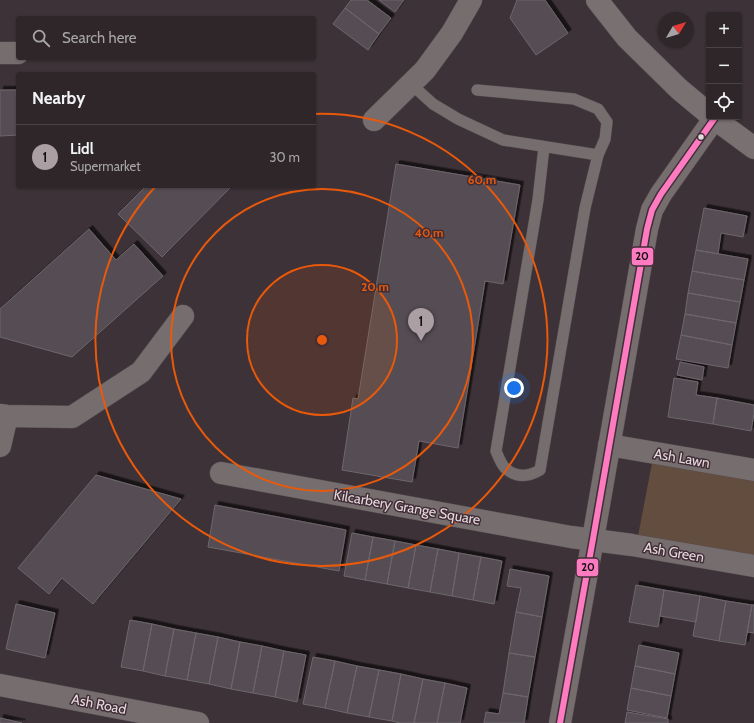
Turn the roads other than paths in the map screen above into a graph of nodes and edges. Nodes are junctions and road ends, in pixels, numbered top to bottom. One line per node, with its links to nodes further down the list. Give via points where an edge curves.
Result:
1 (471, 0): 5 (street, via 426,70)
2 (597, 0): 7 (street, via 627,38)
3 (0, 53): 4 (street)
4 (16, 53)
5 (411, 84): 8 (street); 11 (lane, via 433,104 458,120 503,140)
6 (476, 90): 13 (lane, via 574,100 598,109 607,122 605,139)
7 (706, 112)
8 (374, 120)
9 (710, 120): 17 (street, via 652,210)
10 (716, 120): 12 (street)
11 (544, 147): 13 (lane); 13 (lane, via 538,200 496,451 504,468 518,476 532,475 540,470 585,208)
12 (754, 148)
13 (598, 156)
14 (183, 316): 15 (street, via 141,372 72,417)
15 (3, 416): 16 (street)
16 (0, 446)
17 (609, 446): 18 (street, Ash Lawn); 20 (street)
18 (754, 470)
19 (221, 473): 20 (street, Kilcarbery Grange Square, via 571,537)
20 (594, 539): 21 (street, Ash Green); 24 (street)
21 (754, 566)
22 (0, 685): 23 (street, Ash Road)
23 (198, 723)
24 (560, 723)

